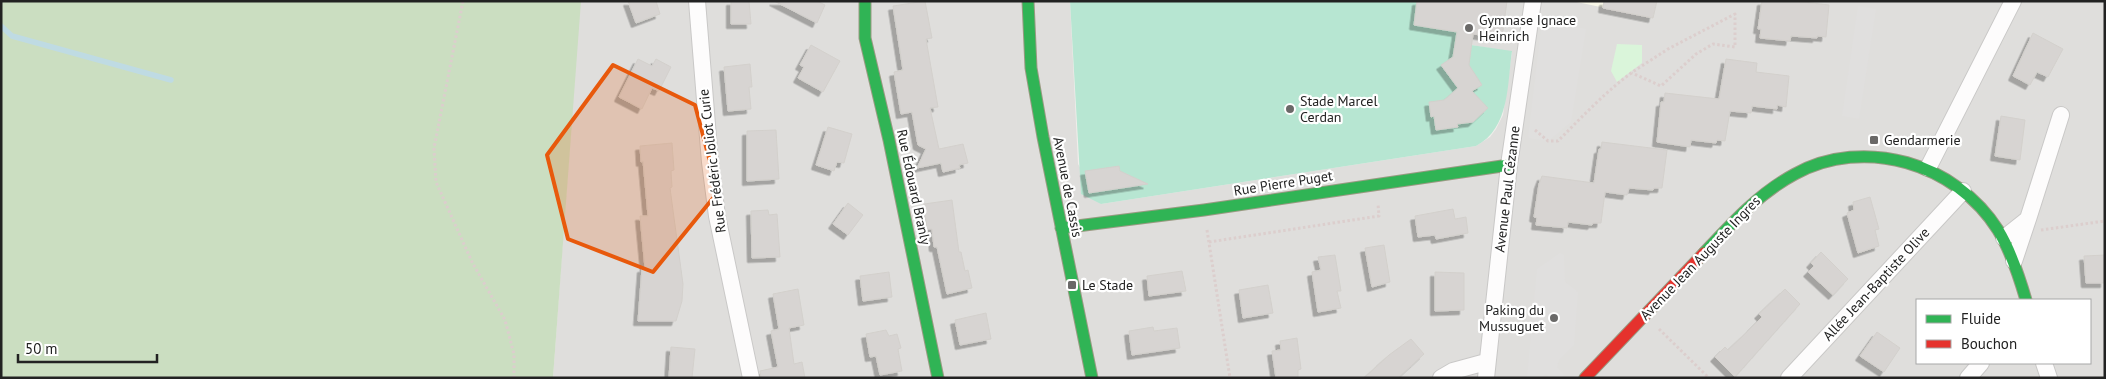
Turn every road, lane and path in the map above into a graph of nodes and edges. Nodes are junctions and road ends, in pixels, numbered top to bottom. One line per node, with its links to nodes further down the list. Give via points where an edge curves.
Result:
1 (463, 1): 26 (path, via 434,148 436,182 472,262 506,320 514,354)
2 (697, 1): 27 (street, Rue Frédéric Joliot Curie, via 716,216)
3 (865, 1): 28 (street, Rue Édouard Branly, via 865,38)
4 (1028, 1): 17 (street, Avenue de Cassis, via 1031,68)
5 (1533, 1): 10 (street, Avenue Paul Cézanne)
6 (2013, 1): 11 (street)
7 (1632, 72): 7 (path, via 1668,49 1735,14 1735,47 1713,44 1696,54 1661,86); 9 (path, via 1558,141 1548,141)
8 (2061, 115): 16 (street)
9 (1535, 130)
10 (1509, 166): 12 (street, Rue Pierre Puget); 25 (street, Avenue Paul Cézanne)
11 (1928, 168): 13 (street, Avenue Jean Auguste Ingres); 22 (street, Avenue Jean Auguste Ingres, via 1898,159 1853,156 1823,161 1797,172 1768,190 1740,216)
12 (1375, 184): 14 (street, Rue Pierre Puget); 19 (path, via 1379,216)
13 (1963, 191): 18 (street, Avenue Jean Auguste Ingres, via 1991,219); 34 (street, Allée Jean-Baptiste Olive)
14 (1204, 210): 17 (street, Rue Pierre Puget); 19 (path)
15 (2105, 221): 16 (path)
16 (2026, 226): 18 (street); 20 (street)
17 (1061, 228): 29 (street, Avenue de Cassis)
18 (2004, 238): 20 (street, Avenue Jean Auguste Ingres)
19 (1209, 242): 30 (path)
20 (2014, 261): 21 (street, Avenue Jean Auguste Ingres)
21 (2026, 299)
22 (1645, 315): 32 (street, Avenue Jean Auguste Ingres); 33 (path)
23 (1980, 364): 35 (street)
24 (2044, 364): 36 (street)
25 (1486, 370): 31 (street, via 1453,371)
26 (514, 378)
27 (751, 378)
28 (938, 378)
29 (1092, 378)
30 (1230, 378)
31 (1441, 378)
32 (1585, 378)
33 (1709, 378)
34 (1789, 378)
35 (1968, 378)
36 (2049, 378)

